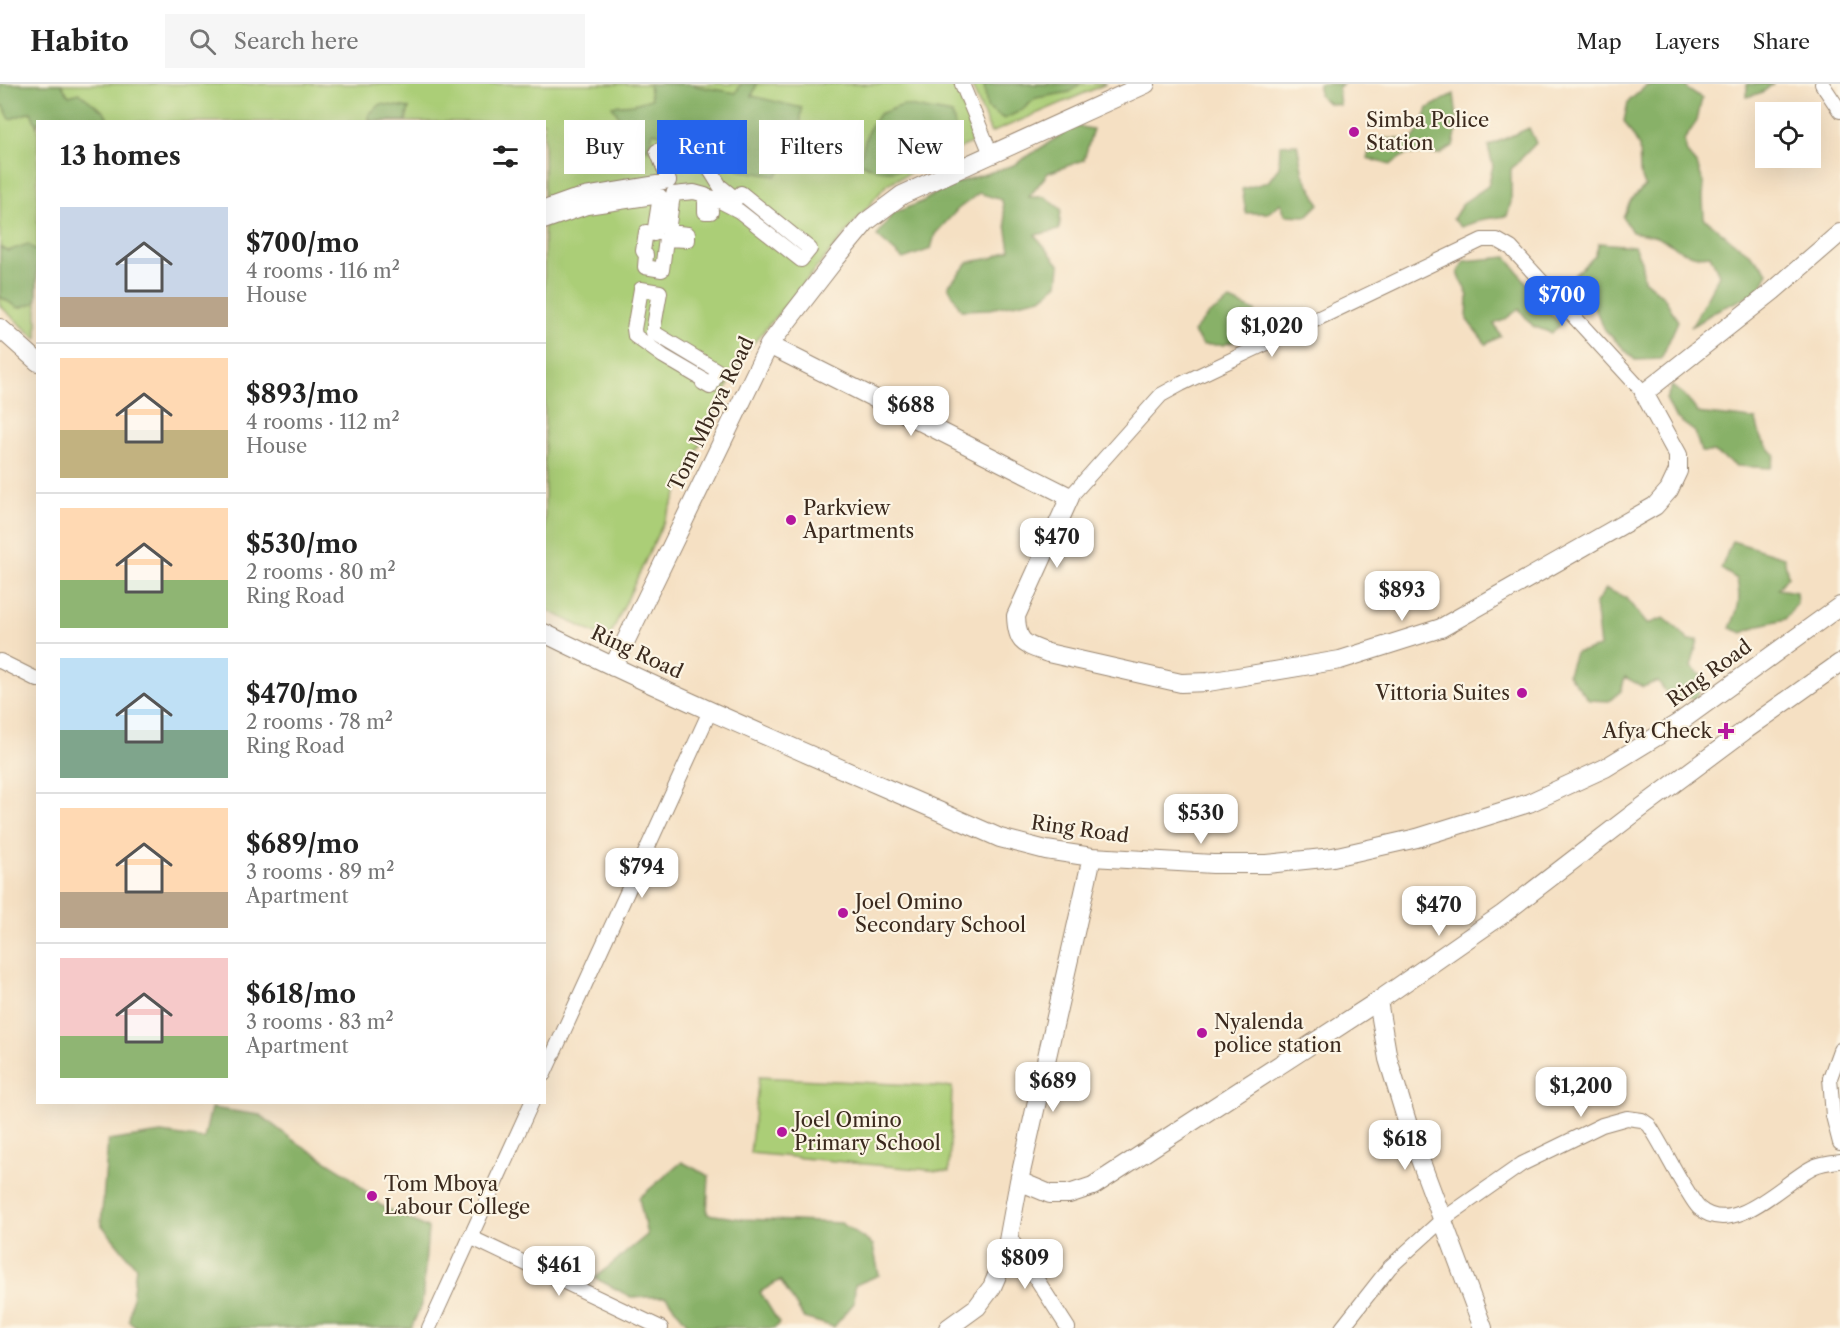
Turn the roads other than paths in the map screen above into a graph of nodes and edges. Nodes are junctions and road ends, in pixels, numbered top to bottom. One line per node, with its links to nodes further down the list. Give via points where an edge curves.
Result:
1 (962, 84): 5 (street)
2 (1146, 84): 5 (street, Tom Mboya Road)
3 (1822, 84): 4 (street)
4 (1840, 111)
5 (991, 154): 11 (street, Tom Mboya Road, via 902,195 866,222)
6 (546, 207): 7 (street, via 585,195 669,181 657,151 687,141 720,186 736,199 741,193 810,249 801,260 739,212 714,198 710,197 711,212 705,212 705,195 694,192 674,194 668,232 688,234 688,240 666,239 662,270 645,267 644,251 646,232 654,234 660,196 587,207)
7 (546, 221)
8 (1840, 233): 13 (street)
9 (641, 289): 9 (street, via 660,292 653,332 718,371 710,387 635,336)
10 (0, 328): 12 (street)
11 (769, 345): 14 (street); 19 (street, Tom Mboya Road)
12 (36, 360)
13 (1644, 393): 14 (street, via 1511,248 1497,240 1482,240 1161,395); 14 (street, via 1678,455 1678,471 1655,506 1441,628 1340,660 1181,683 1027,645 1017,633 1016,616)
14 (1070, 497)
15 (1840, 606): 22 (street, Ring Road, via 1677,724 1605,768 1529,803 1417,838 1333,857 1267,864)
16 (546, 634): 19 (street, Ring Road)
17 (0, 662): 20 (street)
18 (1840, 663): 23 (street, via 1503,914)
19 (614, 667): 21 (street, Ring Road)
20 (36, 679)
21 (710, 711): 22 (street, Ring Road, via 1000,838); 25 (street)
22 (1092, 857): 29 (street)
23 (1378, 1000): 29 (street, via 1093,1186 1069,1194 1050,1194); 30 (street, via 1388,1059)
24 (1840, 1050): 27 (street, via 1830,1078)
25 (546, 1070)
26 (531, 1104): 32 (street)
27 (1840, 1143)
28 (1840, 1161): 30 (street, via 1812,1167 1759,1204 1734,1216 1721,1217 1699,1208 1649,1125 1627,1118 1602,1125 1522,1164)
29 (1019, 1181): 31 (street)
30 (1442, 1220): 37 (street, via 1390,1267); 38 (street)
31 (1009, 1236): 35 (street, via 992,1287 977,1307); 36 (street)
32 (470, 1237): 33 (street); 34 (street)
33 (429, 1328)
34 (662, 1328)
35 (948, 1328)
36 (1068, 1328)
37 (1342, 1328)
38 (1483, 1328)

